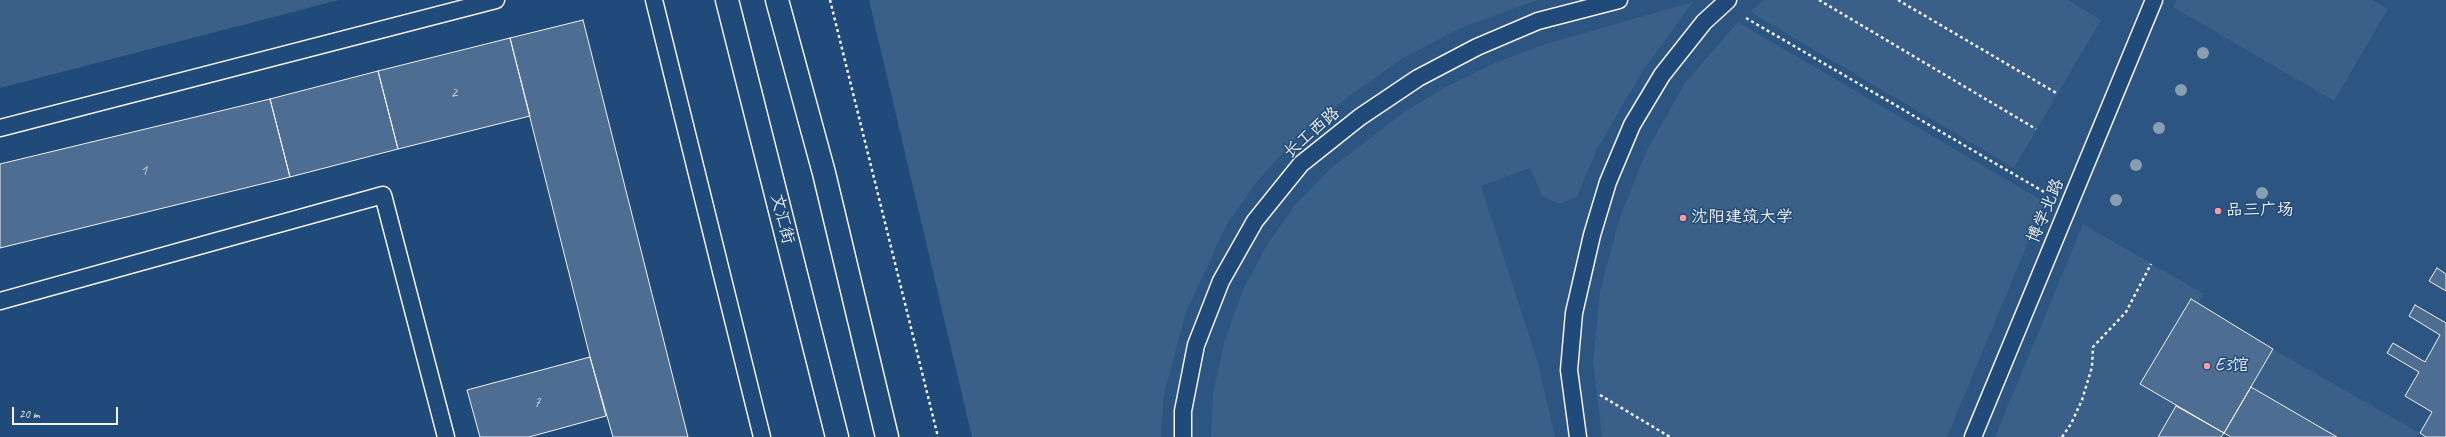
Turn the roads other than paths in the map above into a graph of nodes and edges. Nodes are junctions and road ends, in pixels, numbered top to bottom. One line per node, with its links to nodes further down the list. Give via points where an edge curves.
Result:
1 (496, 0): 8 (lane)
2 (654, 0): 11 (lane)
3 (727, 0): 12 (street, 文汇街)
4 (777, 0): 13 (street, via 824,173)
5 (1619, 0): 14 (lane, 长工西路, via 1538,21 1470,50 1418,78 1360,117 1301,164 1255,221 1221,281 1196,345 1183,411)
6 (2154, 0): 16 (lane, 博学北路)
7 (1726, 3): 15 (lane, via 1704,22 1662,75 1632,125 1608,182 1592,235 1574,313 1570,378)
8 (0, 128)
9 (0, 301): 10 (lane, via 383,195)
10 (446, 437)
11 (762, 437)
12 (837, 437)
13 (887, 437)
14 (1183, 437)
15 (1578, 437)
16 (1972, 437)

